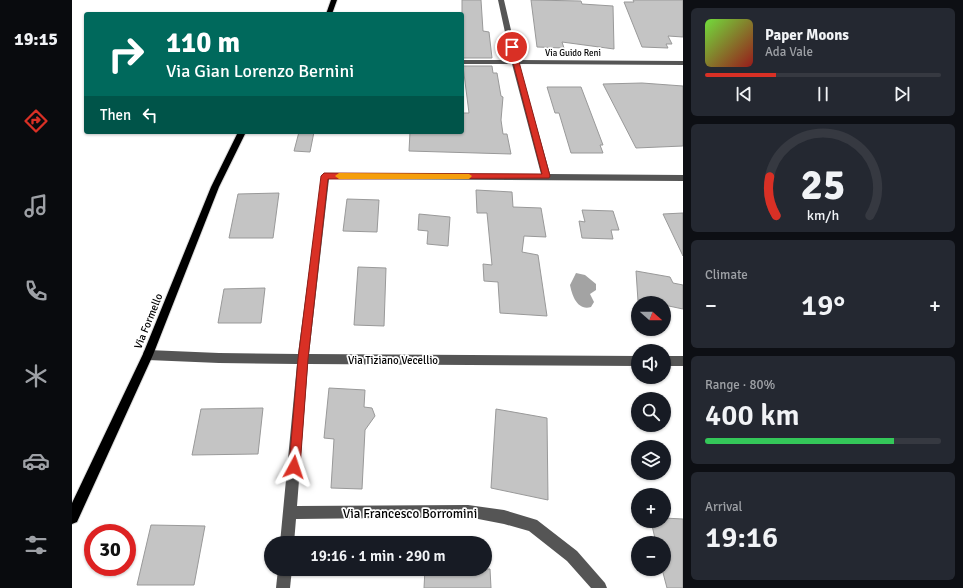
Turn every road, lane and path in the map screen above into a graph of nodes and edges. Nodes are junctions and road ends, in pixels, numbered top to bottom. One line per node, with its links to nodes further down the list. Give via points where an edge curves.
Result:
1 (334, 0): 3 (main road)
2 (501, 0): 5 (street)
3 (330, 12)
4 (464, 62): 5 (street, Via Guido Reni)
5 (516, 62): 6 (street, Via Guido Reni); 8 (street)
6 (683, 63)
7 (241, 134): 10 (main road, Via Formello, via 210,197)
8 (546, 176): 9 (street); 11 (street, via 324,176)
9 (683, 178)
10 (148, 355): 11 (street, Via Tiziano Vecellio); 16 (main road, Via Formello)
11 (303, 359): 12 (street, Via Tiziano Vecellio); 15 (street)
12 (631, 361)
13 (671, 361): 14 (street)
14 (683, 361)
15 (290, 513): 17 (street); 20 (street, Via Francesco Borromini, via 468,511 504,517 532,524 572,556)
16 (72, 517)
17 (288, 536)
18 (283, 576): 19 (street)
19 (282, 588)
20 (600, 588)

